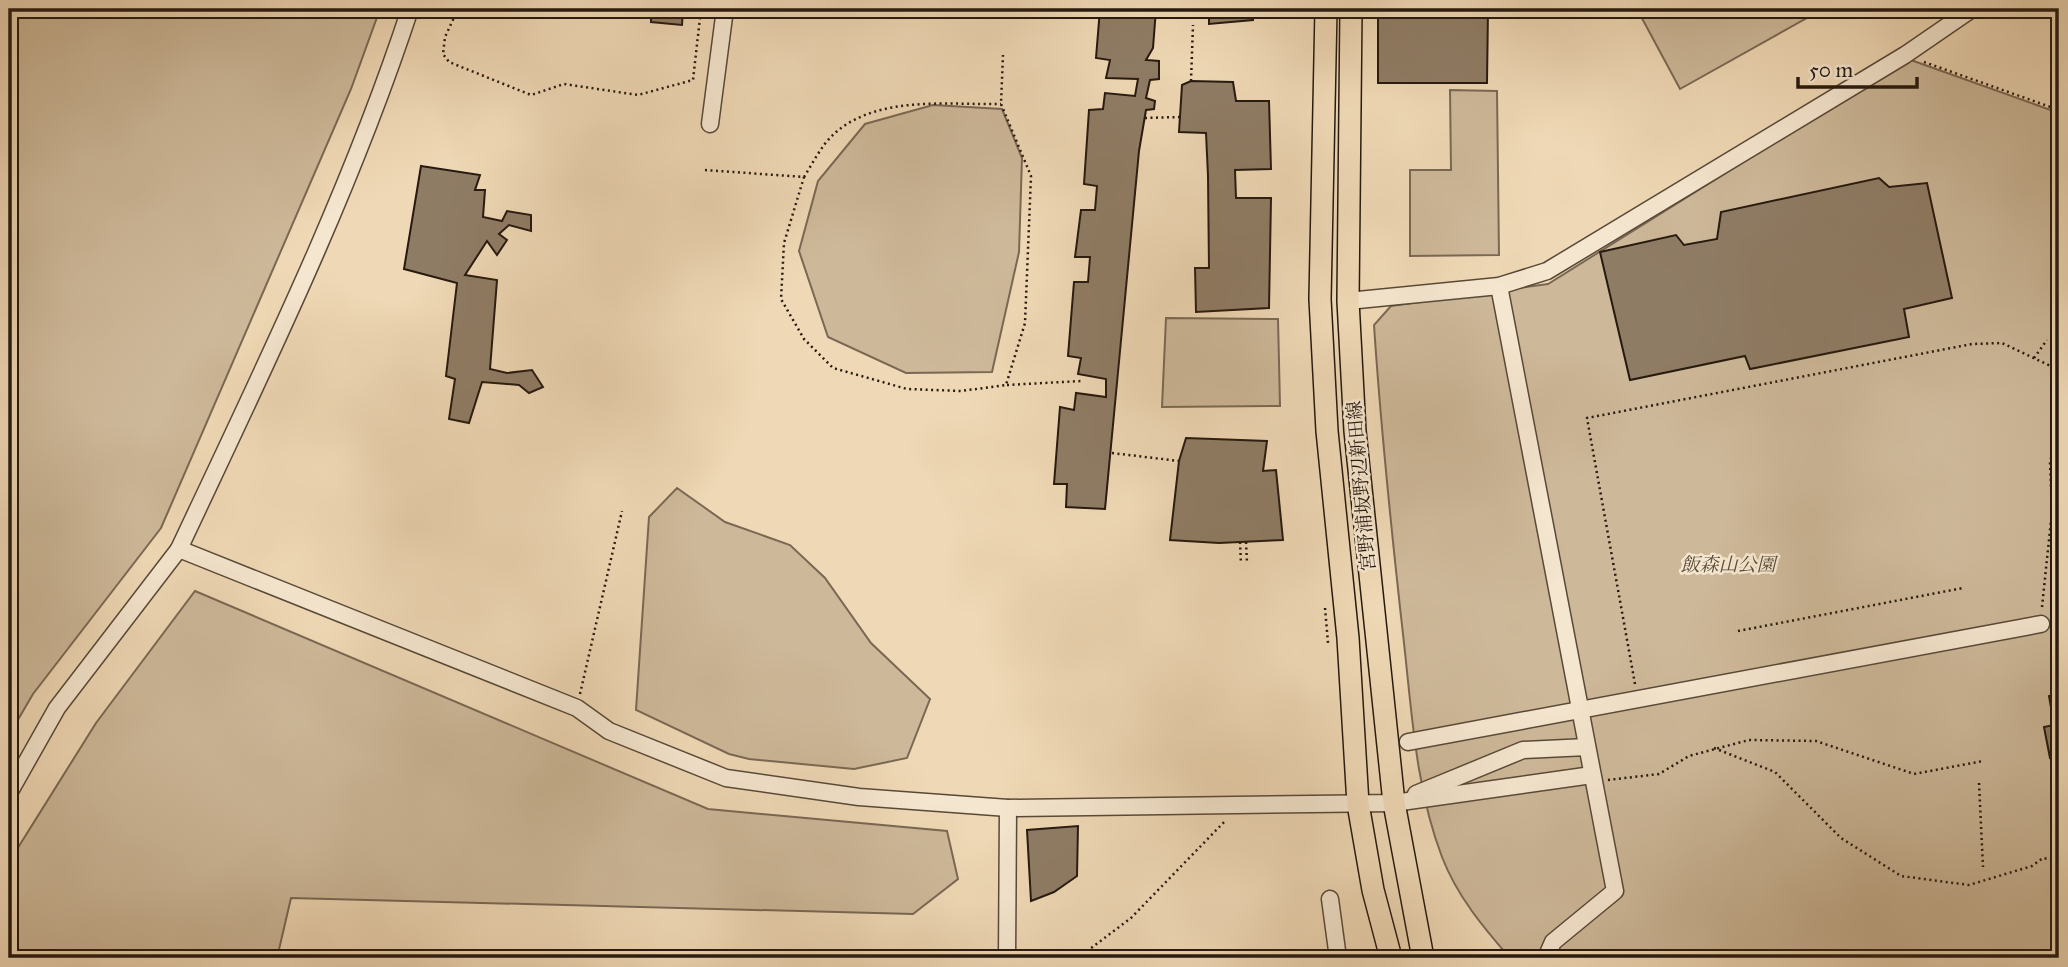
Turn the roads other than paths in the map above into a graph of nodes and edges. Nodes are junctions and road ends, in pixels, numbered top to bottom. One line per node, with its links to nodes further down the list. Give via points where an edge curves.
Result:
1 (410, 9): 9 (street, via 385,85 293,307)
2 (725, 9): 6 (street)
3 (1326, 9): 17 (main road, 宮野浦坂野辺新田線, via 1320,299)
4 (1351, 9): 8 (main road, 宮野浦坂野辺新田線)
5 (1972, 9): 7 (street, via 1905,55 1547,271)
6 (710, 124)
7 (1499, 286): 8 (street); 11 (street)
8 (1348, 301): 16 (main road, 宮野浦坂野辺新田線, via 1356,444)
9 (178, 549): 15 (street, via 57,708); 18 (street, via 577,708 609,731 726,778 859,797)
10 (2041, 625): 11 (street)
11 (1580, 709): 12 (street); 13 (street)
12 (1408, 743)
13 (1587, 747): 14 (street); 16 (street, via 1523,750)
14 (1592, 775): 16 (street); 24 (street, via 1615,891 1553,942)
15 (9, 793)
16 (1394, 803): 17 (street); 23 (main road, 宮野浦坂野辺新田線)
17 (1358, 804): 18 (street); 22 (main road, 宮野浦坂野辺新田線)
18 (1008, 808): 20 (street)
19 (1330, 899): 21 (street)
20 (1007, 958)
21 (1338, 958)
22 (1391, 958)
23 (1423, 958)
24 (1546, 958)

